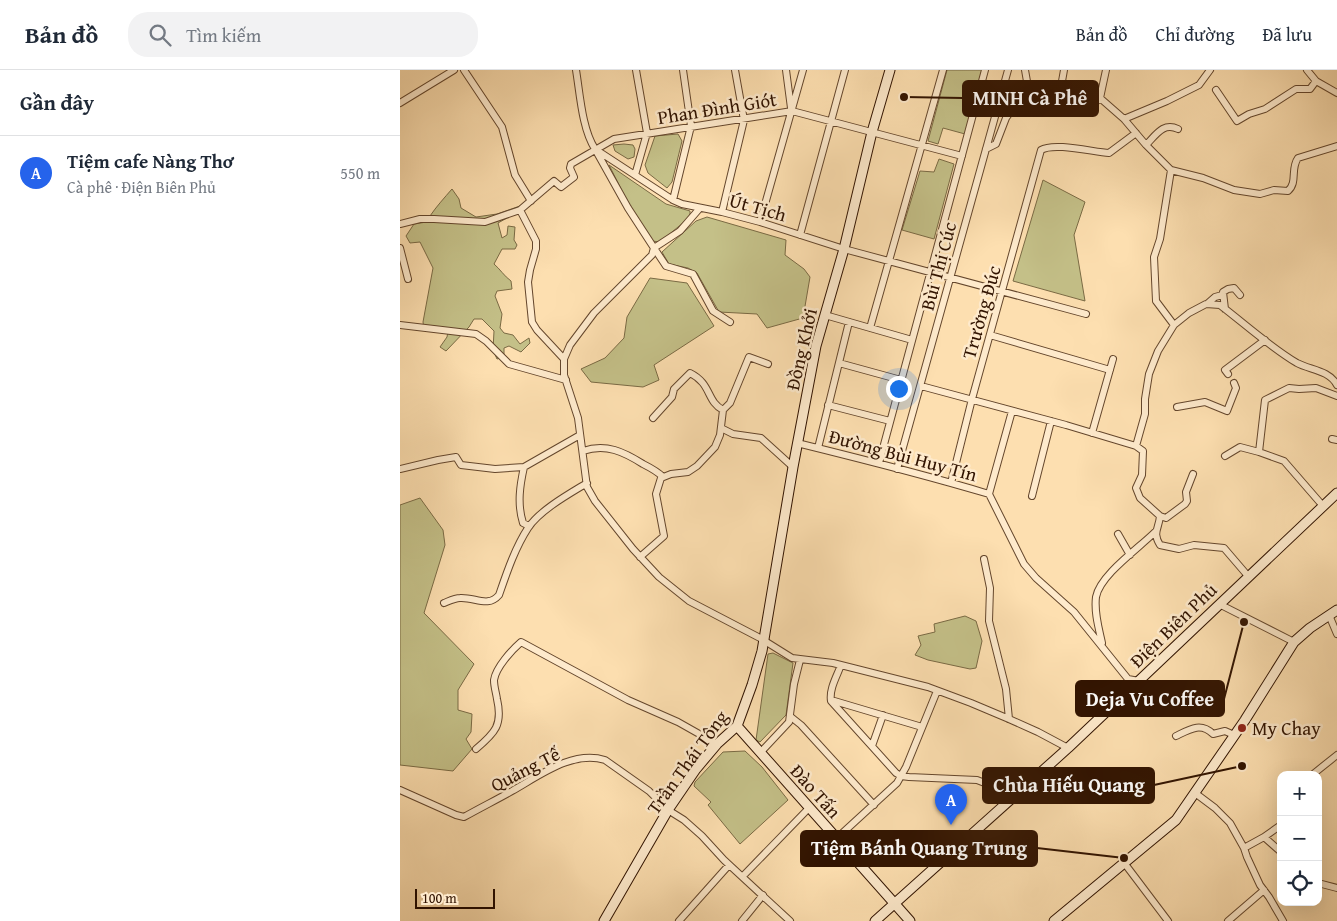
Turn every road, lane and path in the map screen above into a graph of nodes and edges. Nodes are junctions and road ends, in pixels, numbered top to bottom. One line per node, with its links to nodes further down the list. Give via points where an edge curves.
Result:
1 (454, 70): 25 (street)
2 (464, 70): 43 (street, via 502,127 515,175)
3 (576, 70): 39 (street, via 584,114)
4 (636, 70): 34 (street)
5 (683, 70): 30 (street)
6 (735, 70): 28 (street)
7 (786, 70): 26 (street)
8 (803, 70): 26 (street)
9 (845, 70): 29 (street)
10 (890, 70): 32 (street, Đồng Khởi)
11 (943, 70): 36 (street)
12 (985, 70): 40 (street)
13 (1008, 70): 38 (street, Bùi Thị Cúc)
14 (1024, 70): 20 (street)
15 (1064, 70): 23 (street)
16 (1106, 70): 24 (street)
17 (1210, 70): 27 (street, via 1199,85)
18 (1307, 70): 19 (street)
19 (1316, 80): 21 (street, via 1310,89 1296,89 1265,109 1237,121); 22 (street)
20 (1028, 87): 23 (street); 38 (street, via 1006,118 996,144)
21 (1216, 90)
22 (1337, 93)
23 (1059, 98): 24 (street, via 1083,107 1091,106)
24 (1100, 98): 27 (street)
25 (400, 103)
26 (792, 112): 28 (street, Phan Đình Giót); 29 (street, Phan Đình Giót); 48 (street)
27 (1124, 119): 33 (street)
28 (744, 120): 30 (street, Phan Đình Giót); 47 (street)
29 (830, 121): 32 (street, Phan Đình Giót); 50 (street)
30 (691, 126): 34 (street, Phan Đình Giót); 44 (street)
31 (1178, 129): 35 (street, via 1166,127)
32 (872, 132): 36 (street, Phan Đình Giót); 53 (street, Đồng Khởi)
33 (1136, 133): 35 (street); 58 (street, Trường Đúc, via 1109,152 1069,148 1041,150)
34 (647, 134): 39 (street, Phan Đình Giót, via 614,139); 42 (street)
35 (1146, 145): 41 (street)
36 (922, 146): 40 (street, Phan Đình Giót); 54 (street)
37 (1337, 146): 41 (street, via 1298,158 1294,182 1288,191 1260,194 1234,190)
38 (986, 148): 56 (street, Bùi Thị Cúc)
39 (595, 149): 42 (street, Út Tịch); 43 (street, Phan Đình Giót, via 571,164 574,177 561,187 554,182); 52 (street)
40 (962, 156): 55 (street)
41 (1171, 170): 68 (street, via 1154,257 1156,301)
42 (635, 174): 44 (street, Út Tịch)
43 (531, 200): 46 (street)
44 (673, 200): 45 (street, Út Tịch)
45 (700, 208): 47 (street, Út Tịch); 52 (street, via 680,231)
46 (520, 210): 49 (street, via 483,223 420,219); 73 (street, via 536,245 528,282 532,322)
47 (722, 212): 48 (street, Út Tịch)
48 (760, 222): 50 (street, Út Tịch)
49 (400, 224)
50 (800, 235): 53 (street, Út Tịch)
51 (400, 248): 57 (street)
52 (654, 248): 65 (street, via 666,266 693,274 713,311); 73 (street, via 652,255 584,326)
53 (844, 249): 54 (street, Út Tịch); 64 (street, Đồng Khởi)
54 (889, 261): 55 (street, Út Tịch); 69 (street)
55 (930, 272): 56 (street, Út Tịch); 71 (street)
56 (949, 277): 58 (street, Út Tịch); 83 (street, Bùi Thị Cúc)
57 (408, 279)
58 (1002, 292): 63 (street, Út Tịch); 70 (street, Trường Đúc)
59 (1222, 294): 60 (street, via 1234,288); 61 (street); 62 (street)
60 (1240, 295)
61 (1207, 304): 62 (street, via 1220,305); 68 (street)
62 (1224, 309): 72 (street)
63 (1086, 314)
64 (825, 315): 66 (street); 96 (street, Đồng Khởi)
65 (730, 322)
66 (850, 322): 69 (street); 75 (street)
67 (400, 325): 79 (street, via 476,334 509,364)
68 (1174, 325): 97 (street, via 1149,374 1145,414)
69 (870, 328): 71 (street)
70 (990, 335): 77 (street); 85 (street, Trường Đúc)
71 (912, 340): 80 (street)
72 (1265, 340): 78 (street, via 1225,370); 82 (street, via 1298,364 1327,374)
73 (564, 359): 79 (street)
74 (1113, 359): 77 (street)
75 (839, 363): 80 (street); 86 (street)
76 (768, 364): 88 (street, via 749,357)
77 (1110, 370): 94 (street)
78 (1228, 374)
79 (566, 380): 95 (street)
80 (901, 380): 91 (street)
81 (1234, 383): 87 (street, via 1236,388 1227,411 1205,402)
82 (1337, 384)
83 (921, 386): 85 (street); 106 (street, Bùi Thị Cúc)
84 (1337, 395): 100 (street, via 1316,388 1289,388 1265,400)
85 (972, 400): 89 (street); 110 (street, Trường Đúc)
86 (828, 405): 91 (street); 98 (street)
87 (1177, 408)
88 (724, 410): 90 (street, via 714,402 701,379 690,373); 93 (street)
89 (1012, 411): 92 (street); 112 (street)
90 (653, 418)
91 (890, 421): 102 (street)
92 (1051, 421): 94 (street); 113 (street)
93 (721, 428): 104 (street, via 733,434 761,438); 108 (street, via 715,447 697,466 688,472)
94 (1092, 433): 97 (street)
95 (580, 436): 99 (street); 103 (street)
96 (798, 442): 98 (street, Đường Bùi Huy Tín); 104 (street, Đồng Khởi)
97 (1136, 446): 115 (street, via 1143,451 1142,475 1136,488 1140,498)
98 (818, 448): 102 (street, Đường Bùi Huy Tín)
99 (583, 451): 108 (street, via 593,447 625,452); 109 (street)
100 (1260, 452): 101 (street, via 1240,447); 114 (street, via 1284,461)
101 (1225, 456)
102 (878, 463): 106 (street, Đường Bùi Huy Tín)
103 (524, 467): 105 (street, via 495,469 461,465 456,457); 116 (street, via 520,513 523,523)
104 (793, 467): 127 (street, Đồng Khởi)
105 (400, 469)
106 (897, 469): 110 (street, Đường Bùi Huy Tín)
107 (1193, 474): 115 (street, via 1185,504 1166,518)
108 (663, 477): 120 (street, via 656,494 664,536)
109 (587, 483): 116 (street, via 556,501); 120 (street, via 595,501)
110 (951, 483): 112 (street, Đường Bùi Huy Tín)
111 (1337, 493): 114 (street, Điện Biên Phủ)
112 (989, 494): 129 (street, Đường Bùi Huy Tín, via 1024,564 1074,612)
113 (1032, 496)
114 (1323, 506): 122 (street, Điện Biên Phủ)
115 (1160, 516): 117 (street)
116 (529, 526): 123 (street, via 495,600 459,598)
117 (1155, 532): 119 (street); 122 (street, via 1160,545 1179,549 1194,545 1224,548)
118 (1118, 534): 119 (street)
119 (1130, 556): 129 (street, via 1100,585 1096,598 1096,616)
120 (640, 557): 127 (street, via 689,601)
121 (984, 559): 137 (street, via 990,588 989,621 1006,689)
122 (1248, 576): 124 (street, Điện Biên Phủ)
123 (444, 603)
124 (1219, 604): 128 (street); 132 (street, Điện Biên Phủ)
125 (1333, 612): 126 (street); 128 (street)
126 (1337, 634)
127 (763, 640): 130 (street); 138 (street, Trần Thái Tông)
128 (1294, 642): 141 (street)
129 (1103, 646): 132 (street, Đường Bùi Huy Tín, via 1128,679)
130 (800, 660): 131 (street); 136 (street)
131 (841, 665): 133 (street); 134 (street)
132 (1139, 681): 144 (street, Điện Biên Phủ)
133 (937, 691): 137 (street); 139 (street)
134 (831, 700): 135 (street); 143 (street)
135 (883, 715): 139 (street); 143 (street)
136 (790, 717): 146 (street, via 788,725); 153 (street)
137 (1009, 719): 144 (street)
138 (738, 726): 142 (street, Trần Thái Tông); 146 (street, Đào Tấn)
139 (922, 727): 149 (street)
140 (1176, 736): 141 (street, via 1198,726 1213,734 1225,731)
141 (1234, 736): 151 (street)
142 (717, 744): 145 (street, via 521,642 506,657 494,677 498,723 492,736); 155 (street, Trần Thái Tông)
143 (872, 746): 149 (street)
144 (1068, 748): 152 (street, Điện Biên Phủ)
145 (476, 749)
146 (760, 753): 154 (street, Đào Tấn)
147 (1337, 755): 148 (street)
148 (1317, 771)
149 (901, 776): 152 (street, via 977,780 1000,789); 153 (street)
150 (400, 790): 155 (street, Quảng Tế, via 464,817 553,768 596,758 605,760 649,791)
151 (1195, 793): 159 (street, via 1230,823); 162 (street, via 1176,820)
152 (1010, 800): 168 (street, Điện Biên Phủ)
153 (874, 805): 158 (street)
154 (809, 808): 158 (street, Đào Tấn); 163 (street)
155 (668, 810): 161 (street, Quảng Tế, via 684,820); 169 (street, Trần Thái Tông)
156 (1277, 828): 157 (street)
157 (1264, 837): 159 (street); 160 (street)
158 (837, 838): 168 (street, Đào Tấn)
159 (1244, 848): 166 (street)
160 (1277, 848)
161 (729, 864): 163 (street, Quảng Tế); 170 (street)
162 (1125, 864): 175 (street); 176 (street)
163 (743, 876): 167 (street, Quảng Tế)
164 (1322, 884): 165 (street)
165 (1337, 888)
166 (1264, 890): 177 (street); 178 (street)
167 (762, 896): 171 (street); 172 (street, Quảng Tế)
168 (895, 903): 173 (street, Điện Biên Phủ); 174 (street, Đào Tấn)
169 (604, 921)
170 (679, 921)
171 (742, 921)
172 (790, 921)
173 (875, 921)
174 (910, 921)
175 (1054, 921)
176 (1168, 921)
177 (1228, 921)
178 (1283, 921)

